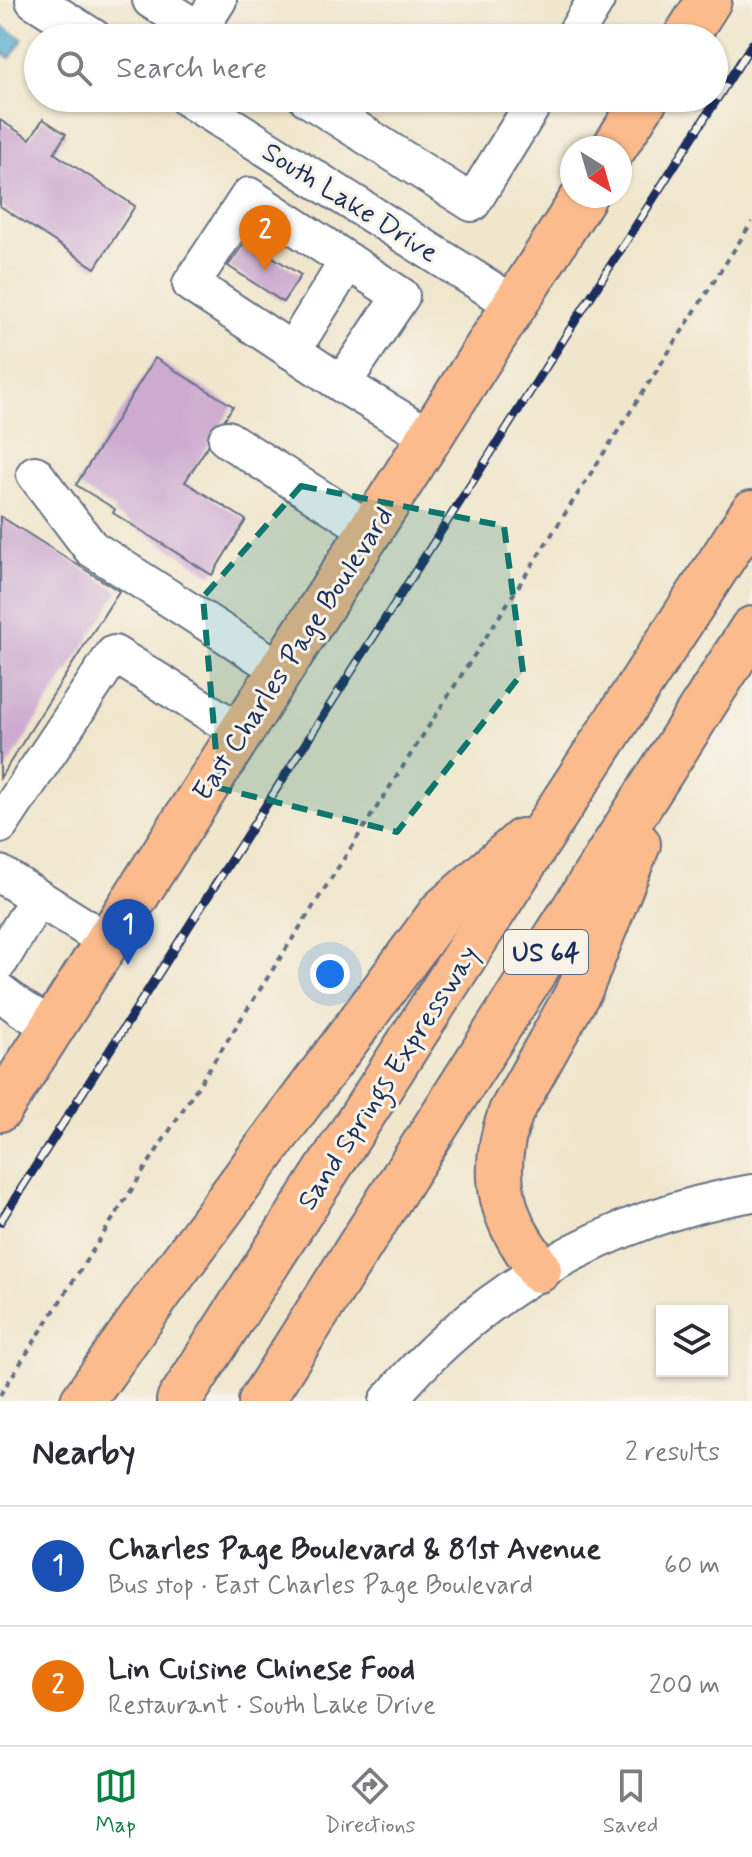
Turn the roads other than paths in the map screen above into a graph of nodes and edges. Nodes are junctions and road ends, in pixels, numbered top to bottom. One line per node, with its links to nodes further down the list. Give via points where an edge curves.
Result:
1 (34, 0): 5 (street)
2 (151, 0): 6 (street)
3 (596, 0): 7 (street)
4 (709, 0): 8 (main road)
5 (72, 24)
6 (202, 24)
7 (581, 24)
8 (694, 24)
9 (209, 112): 14 (street, South Lake Drive)
10 (329, 112): 11 (street, via 472,203)
11 (528, 112)
12 (637, 112): 13 (main road)
13 (622, 136)
14 (308, 174): 16 (street); 18 (street, South Lake Drive)
15 (576, 208): 18 (main road, East Charles Page Boulevard)
16 (282, 218): 17 (street); 19 (street, via 249,196 191,284)
17 (348, 261): 19 (street); 20 (street, via 401,296)
18 (514, 304): 21 (main road, East Charles Page Boulevard)
19 (292, 351): 20 (street)
20 (342, 384): 21 (street)
21 (430, 437): 25 (main road, East Charles Page Boulevard)
22 (227, 439): 25 (street)
23 (35, 474): 27 (street, via 91,548)
24 (752, 513): 30 (main road, Sand Springs Expressway / US 64)
25 (370, 530): 27 (main road, East Charles Page Boulevard)
26 (752, 629): 29 (main road, US 64)
27 (281, 670): 28 (main road, East Charles Page Boulevard)
28 (241, 732): 31 (street, via 114,654); 34 (main road, East Charles Page Boulevard)
29 (677, 745): 40 (main road, via 581,987 503,1134 502,1192 513,1226); 43 (main road, US 64)
30 (561, 806): 41 (main road, via 442,911); 42 (main road, Sand Springs Expressway / US 64)
31 (0, 825)
32 (0, 874): 33 (street)
33 (38, 898): 34 (street); 35 (street)
34 (107, 941): 37 (main road, East Charles Page Boulevard)
35 (0, 961)
36 (0, 992): 37 (street)
37 (52, 1027): 38 (main road, East Charles Page Boulevard)
38 (0, 1109)
39 (752, 1193): 40 (street, via 661,1215)
40 (539, 1270): 44 (street, via 466,1322)
41 (83, 1401)
42 (179, 1401)
43 (261, 1401)
44 (388, 1401)

